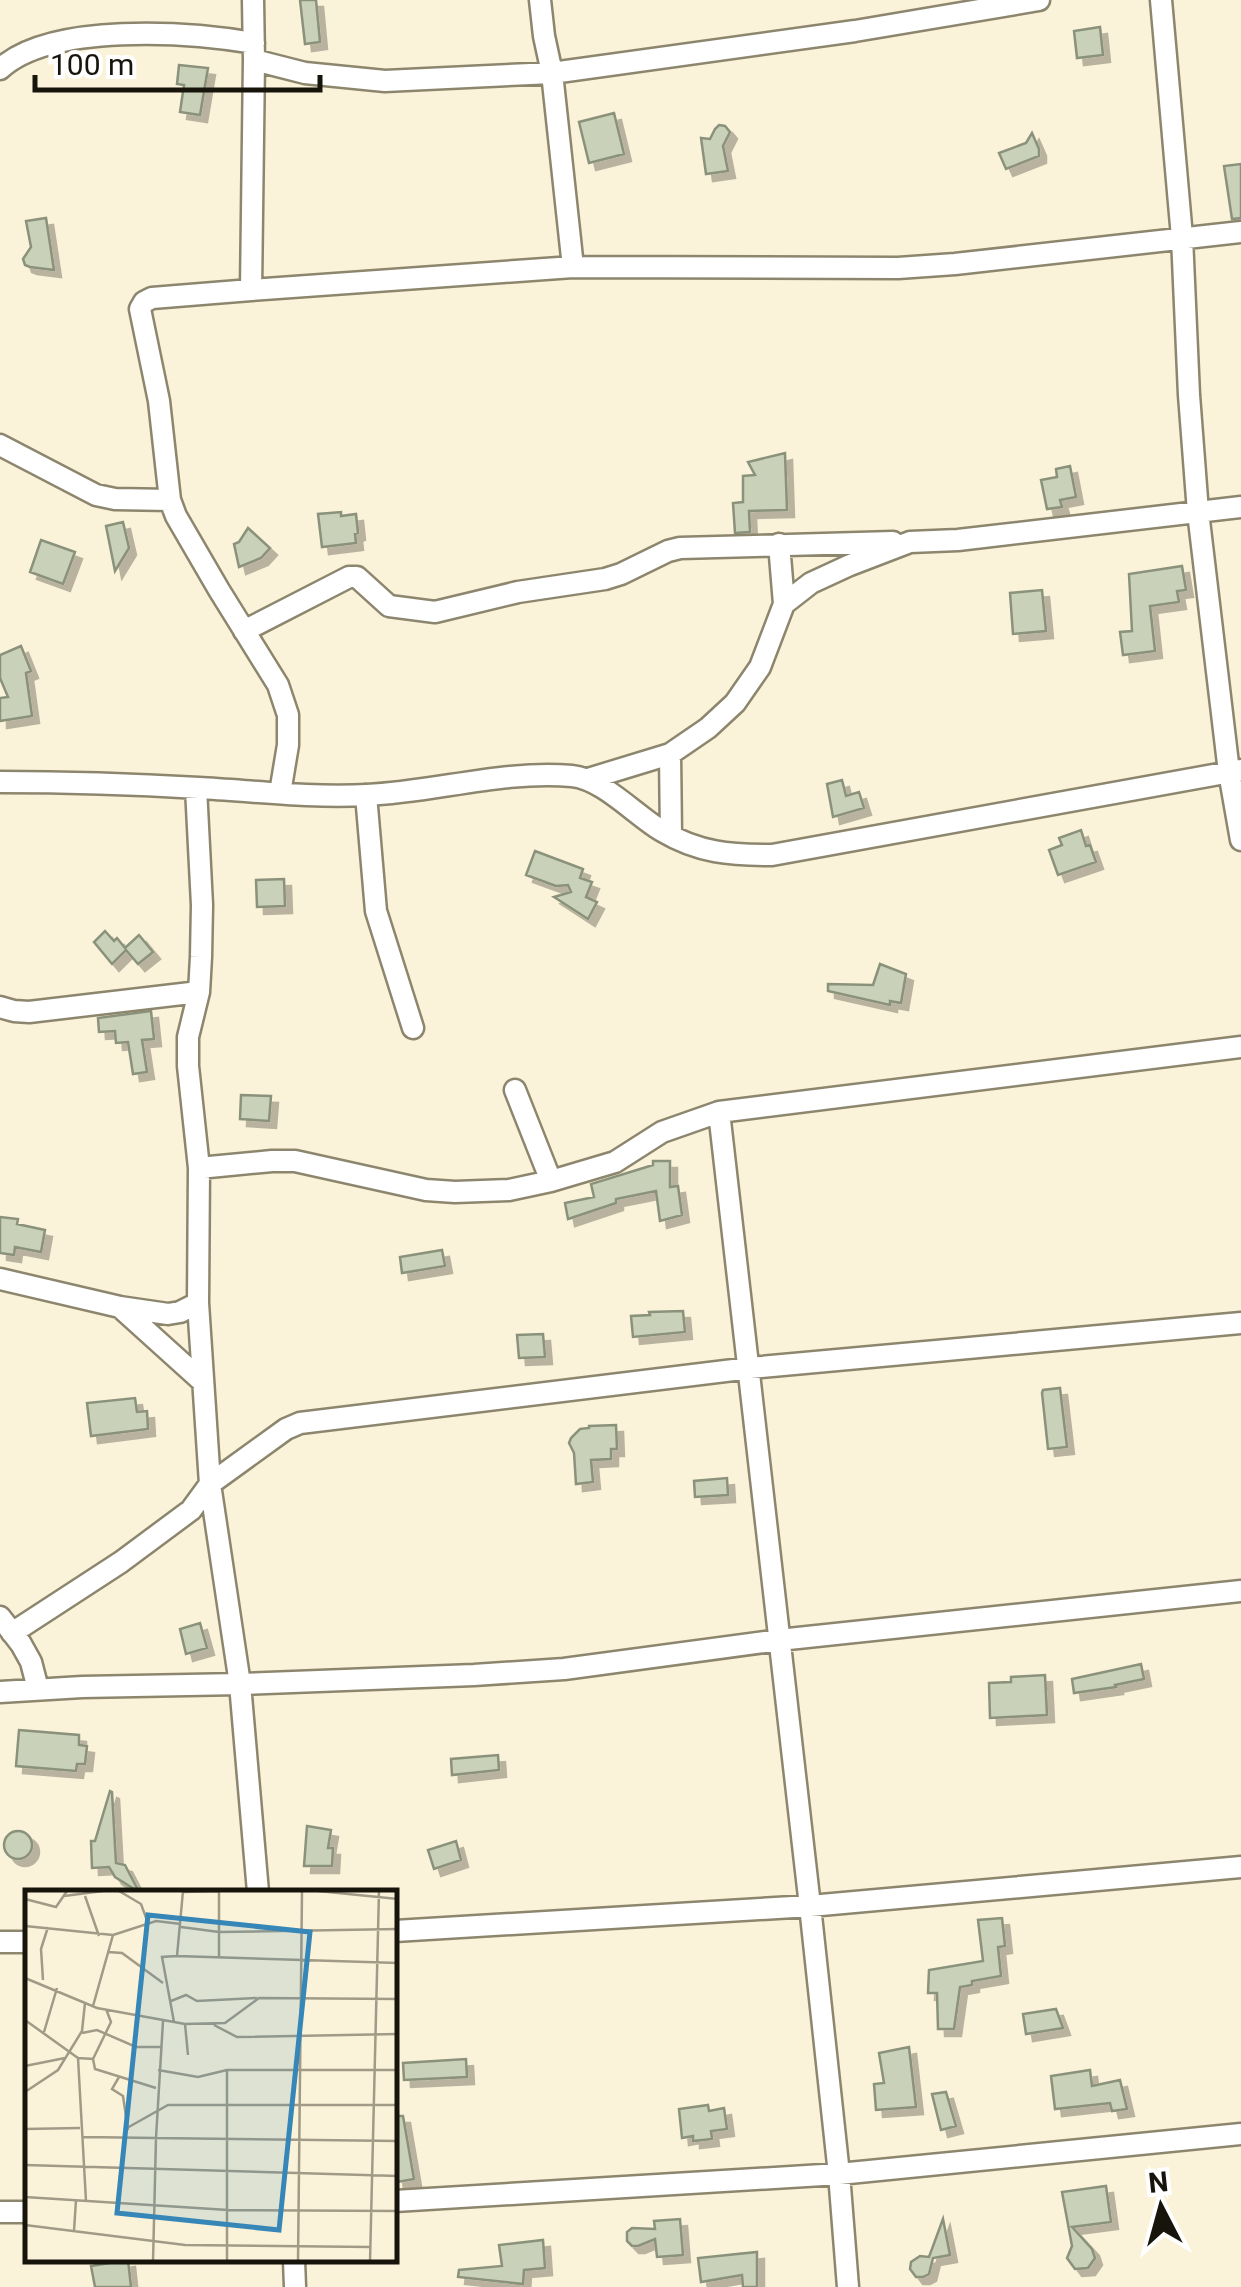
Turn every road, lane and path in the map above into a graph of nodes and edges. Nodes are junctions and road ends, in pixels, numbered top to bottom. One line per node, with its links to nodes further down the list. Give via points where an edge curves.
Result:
1 (253, 0): 5 (street)
2 (540, 0): 7 (street)
3 (1039, 0): 7 (street)
4 (1161, 0): 9 (street)
5 (254, 51): 6 (street, via 176,34 128,34 64,41); 7 (street, via 305,73 385,81); 11 (street)
6 (3, 58)
7 (552, 73): 10 (street)
8 (1241, 232): 9 (street)
9 (1182, 237): 10 (street, via 898,268); 15 (street)
10 (573, 267): 11 (street)
11 (251, 290): 13 (street, via 152,298 140,309)
12 (0, 444): 13 (street, via 96,494)
13 (170, 500): 19 (street)
14 (1241, 507): 15 (street)
15 (1198, 512): 16 (street); 21 (street)
16 (910, 542): 17 (street); 18 (street, via 811,583)
17 (780, 544): 18 (street); 19 (street, via 680,548 621,574 435,612 389,606 357,576 349,577)
18 (784, 604): 20 (street, via 760,667 736,703)
19 (244, 631): 25 (street, via 278,685 288,715)
20 (670, 754): 22 (street); 27 (street)
21 (1235, 771): 27 (street, via 772,855 699,849); 28 (street)
22 (588, 779): 26 (street, via 535,776); 27 (street)
23 (0, 782): 24 (street)
24 (196, 788): 25 (street); 29 (street)
25 (280, 793): 26 (street)
26 (366, 795): 31 (street, via 376,911)
27 (670, 835)
28 (1241, 840)
29 (199, 992): 30 (street, via 29,1012); 35 (street, via 188,1066)
30 (0, 1007)
31 (413, 1028)
32 (1241, 1048): 34 (street)
33 (515, 1090): 36 (street)
34 (719, 1112): 36 (street, via 662,1132 615,1162); 41 (street)
35 (199, 1168): 36 (street, via 295,1161 456,1192); 38 (street)
36 (551, 1182)
37 (0, 1279): 39 (street)
38 (198, 1303): 39 (street, via 168,1314); 42 (street)
39 (120, 1307): 42 (street)
40 (1241, 1323): 41 (street)
41 (750, 1368): 43 (street, via 300,1423); 46 (street)
42 (203, 1382): 43 (street)
43 (210, 1484): 45 (street, via 191,1510 121,1562); 47 (street)
44 (1241, 1591): 46 (street)
45 (6, 1625): 48 (street, via 31,1662)
46 (778, 1640): 47 (street, via 474,1676); 52 (street)
47 (240, 1684): 48 (street); 51 (street)
48 (38, 1689): 49 (street)
49 (0, 1692)
50 (1241, 1867): 52 (street)
51 (258, 1890)
52 (810, 1906): 53 (street); 55 (street)
53 (398, 1931)
54 (1241, 2134): 55 (street)
55 (839, 2174): 56 (street); 59 (street)
56 (398, 2201)
57 (294, 2262): 58 (street)
58 (295, 2287)
59 (848, 2287)

